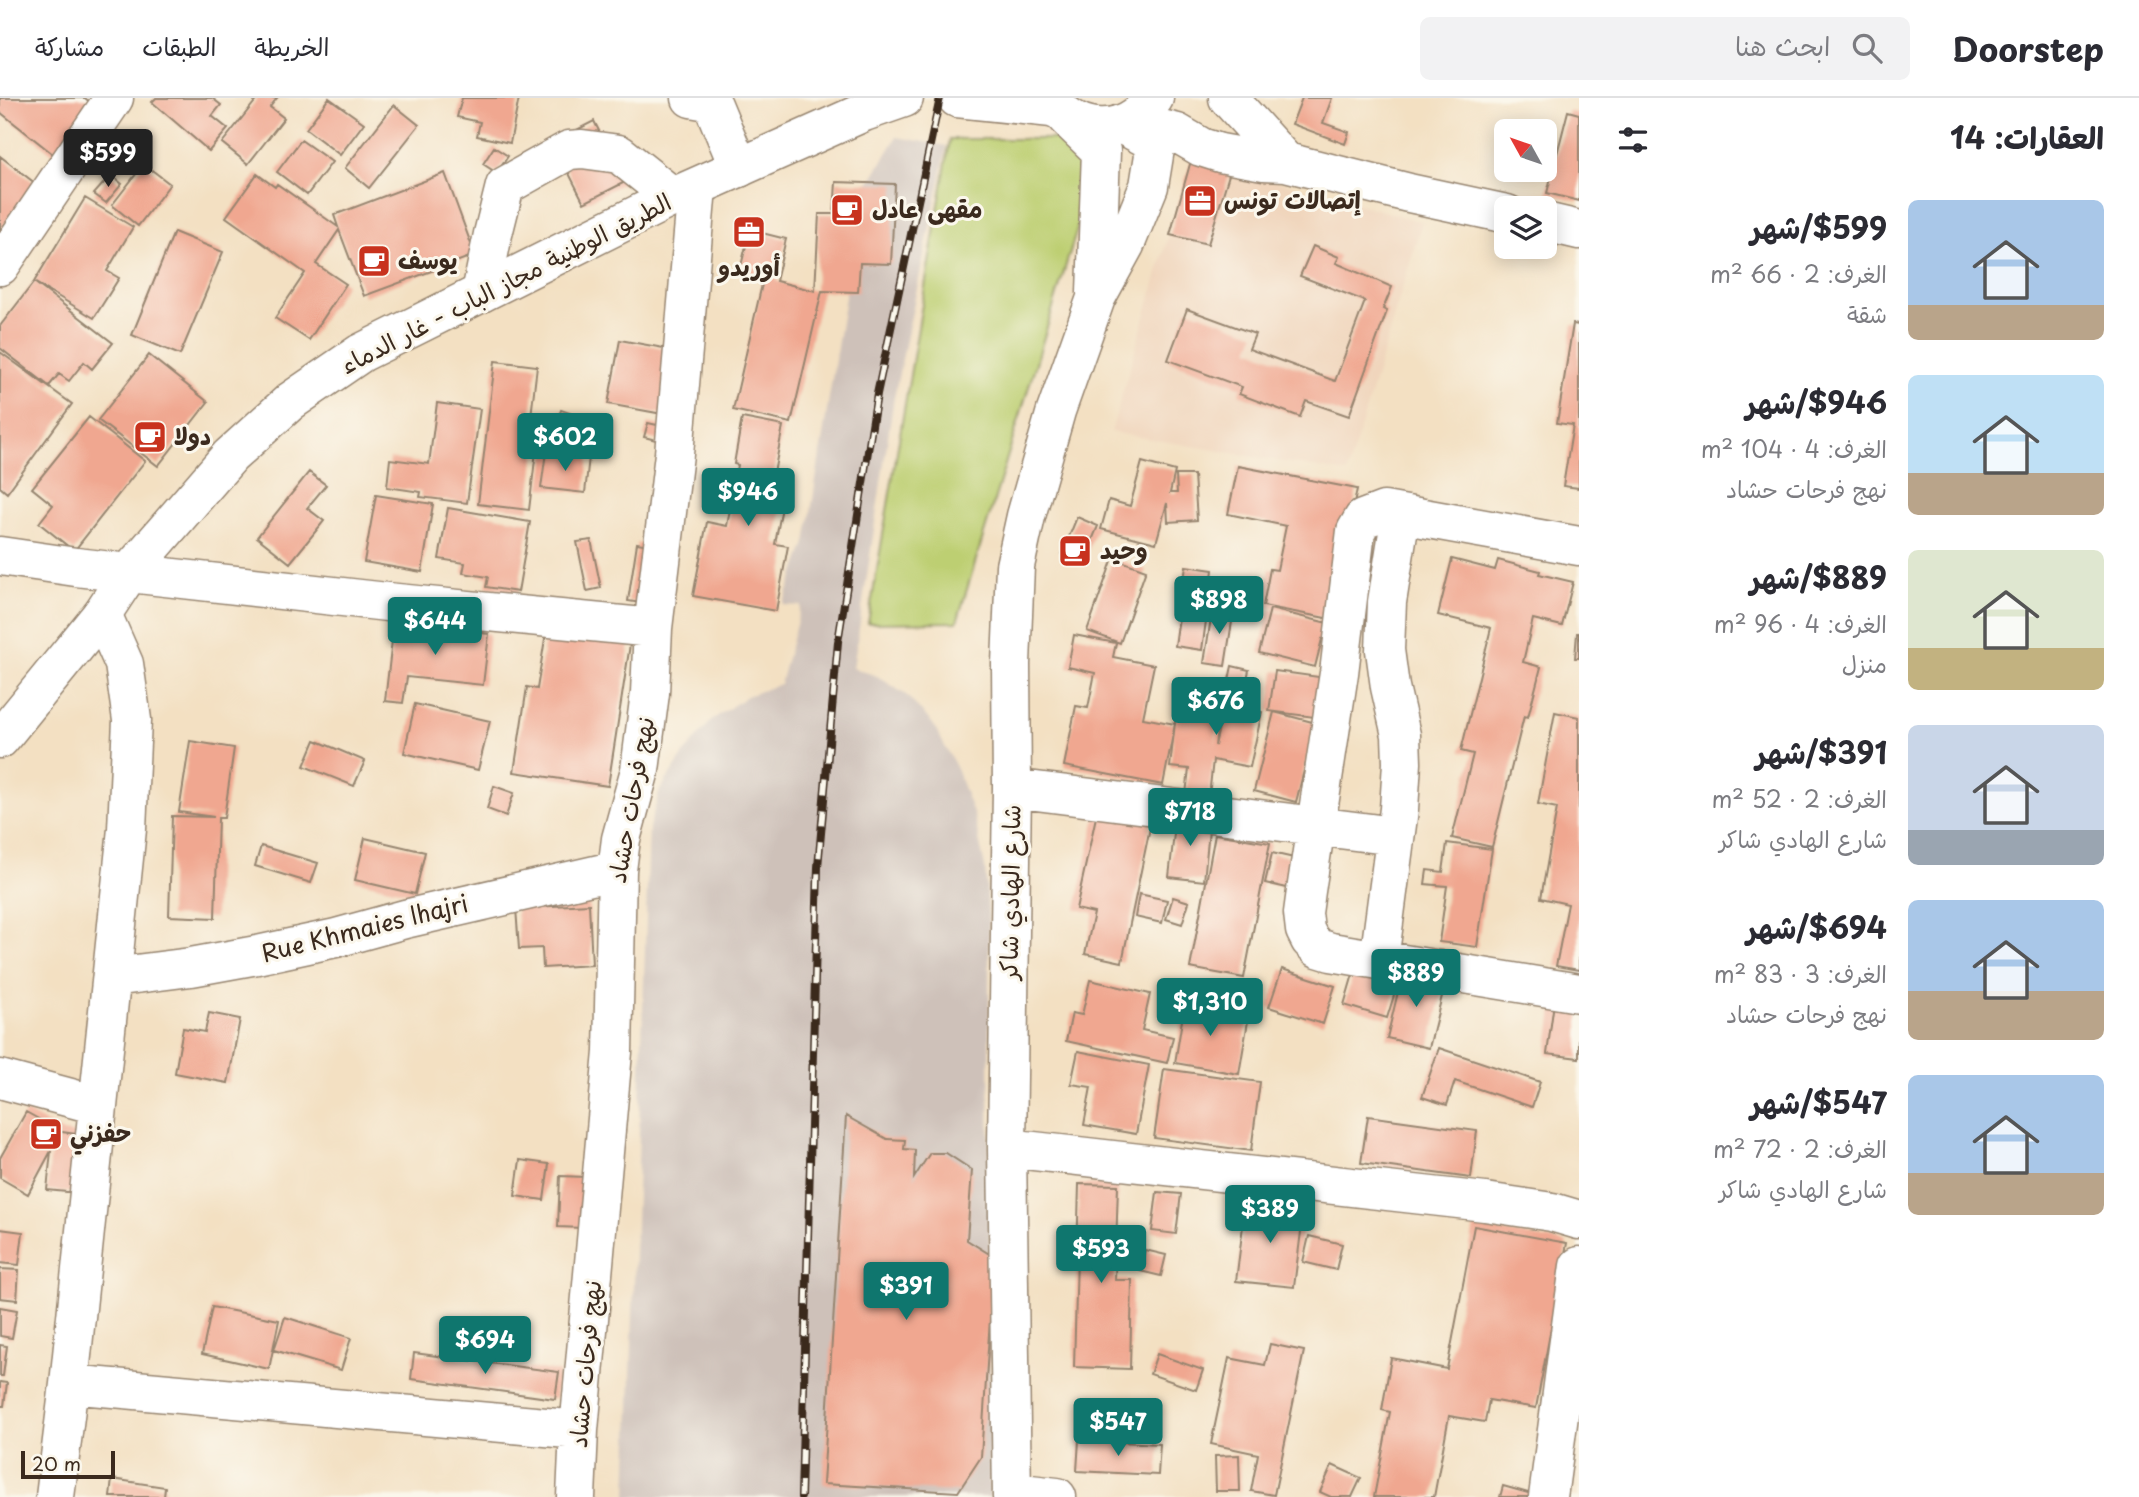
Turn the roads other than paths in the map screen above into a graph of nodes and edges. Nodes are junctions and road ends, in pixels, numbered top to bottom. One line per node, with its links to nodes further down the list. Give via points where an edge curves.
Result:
1 (114, 98): 15 (street)
2 (691, 98): 10 (street, via 713,105)
3 (904, 98): 6 (street, الطريق الوطنية مجاز الباب - غار الدماء)
4 (957, 98): 7 (street)
5 (1228, 98): 9 (street)
6 (860, 105): 10 (street, الطريق الوطنية مجاز الباب - غار الدماء)
7 (1058, 109): 8 (street, via 1083,125 1102,127); 17 (street, شارع الهادي شاكر, via 1101,151)
8 (1134, 114): 9 (street, via 1201,147); 17 (street, شارع الهادي شاكر, via 1156,144 1149,186)
9 (1286, 162): 12 (street)
10 (739, 168): 11 (street, الطريق الوطنية مجاز الباب - غار الدماء)
11 (685, 192): 16 (street, الطريق الوطنية مجاز الباب - غار الدماء); 16 (street, via 619,154 569,150 505,186); 23 (street, نهج فرحات حشاد, via 674,454)
12 (1494, 211)
13 (1557, 225): 14 (street)
14 (1579, 230)
15 (0, 266)
16 (481, 293): 21 (street, الطريق الوطنية مجاز الباب - غار الدماء, via 361,353 291,401 230,456)
17 (1096, 299): 25 (street, شارع الهادي شاكر, via 1056,411 1015,566)
18 (1401, 514): 19 (street); 26 (street, via 1375,513 1363,519 1356,531); 27 (street, via 1385,650 1401,735)
19 (1579, 546)
20 (0, 556): 21 (street)
21 (129, 573): 22 (street, الطريق الوطنية مجاز الباب - غار الدماء); 23 (street)
22 (102, 614): 24 (street, الطريق الوطنية مجاز الباب - غار الدماء); 30 (street, via 124,664 132,720)
23 (653, 628): 28 (street, نهج فرحات حشاد, via 640,770)
24 (0, 739)
25 (1012, 788): 26 (street); 34 (street, شارع الهادي شاكر)
26 (1314, 825): 27 (street); 29 (street, via 1305,930 1318,948)
27 (1395, 836): 29 (street)
28 (617, 870): 30 (street, Rue Khmaies lhajri, via 257,955); 38 (street, نهج فرحات حشاد, via 613,1052)
29 (1379, 960): 31 (street)
30 (112, 977): 33 (street)
31 (1579, 993)
32 (0, 1079): 33 (street)
33 (97, 1105): 37 (street)
34 (1007, 1148): 35 (street, via 1485,1202); 39 (street, شارع الهادي شاكر)
35 (1579, 1220)
36 (1579, 1266): 43 (street)
37 (69, 1384): 38 (street); 40 (street)
38 (579, 1430): 41 (street, نهج فرحات حشاد)
39 (1012, 1495): 42 (street)
40 (55, 1497)
41 (576, 1497)
42 (1057, 1497)
43 (1548, 1497)

